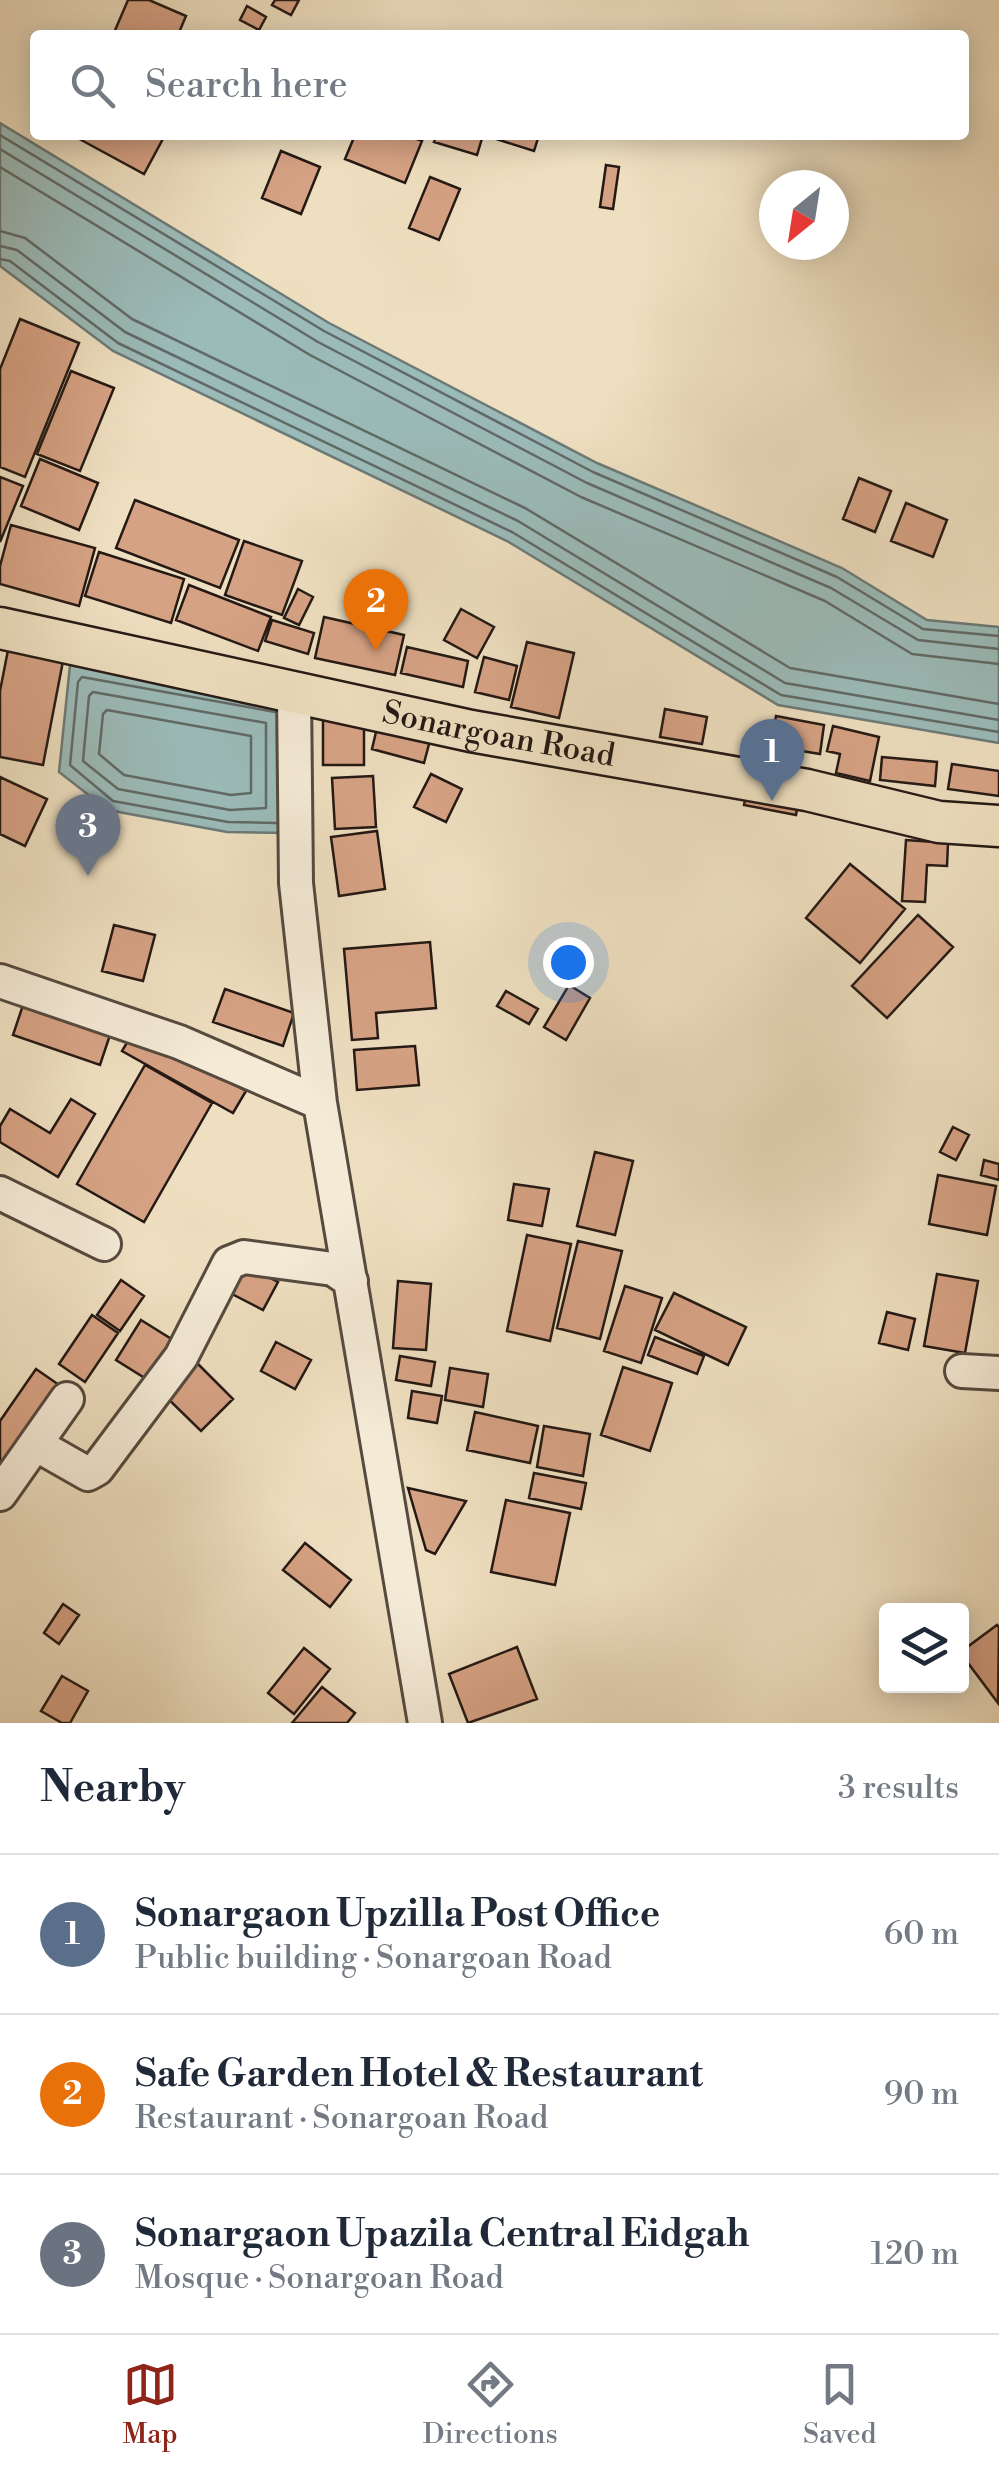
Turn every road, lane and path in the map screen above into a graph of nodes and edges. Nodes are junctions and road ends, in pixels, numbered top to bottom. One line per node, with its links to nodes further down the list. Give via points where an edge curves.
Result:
1 (0, 628): 2 (main road, Sonargoan Road)
2 (294, 691): 3 (main road, Sonargoan Road, via 471,731 808,790 939,822); 5 (street, via 296,884)
3 (999, 826)
4 (0, 981): 5 (street, via 179,1042)
5 (320, 1103): 8 (street)
6 (0, 1193): 7 (street)
7 (104, 1244)
8 (350, 1281): 12 (street, via 333,1269 244,1257 229,1263 181,1357 98,1469 88,1474); 14 (street)
9 (962, 1370): 10 (street)
10 (999, 1373)
11 (67, 1399): 12 (street)
12 (37, 1445): 13 (street)
13 (0, 1494)
14 (426, 1723)

